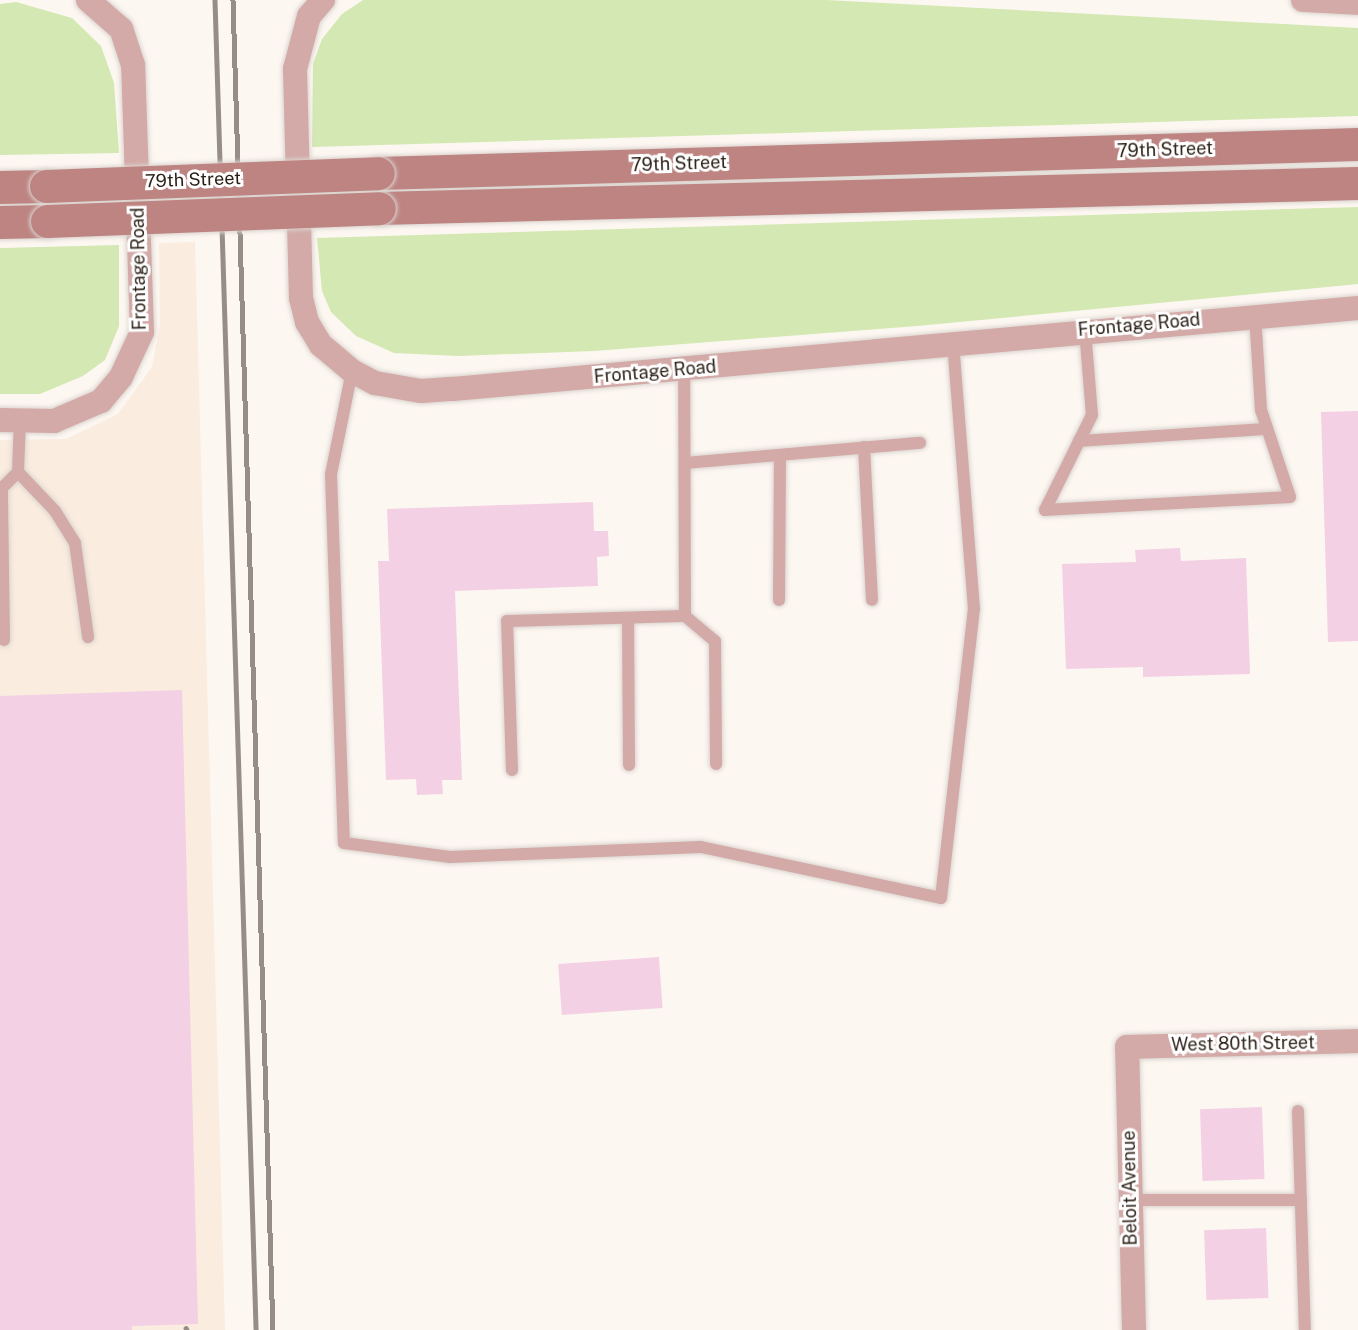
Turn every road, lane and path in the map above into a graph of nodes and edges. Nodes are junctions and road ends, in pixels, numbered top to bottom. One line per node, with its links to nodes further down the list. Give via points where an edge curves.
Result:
1 (323, 0): 14 (street, Frontage Road, via 309,16 294,69 297,251 307,322 321,345)
2 (1303, 0): 4 (street)
3 (96, 2): 15 (street, Frontage Road, via 121,29 133,64 141,332 121,377 101,401 71,417)
4 (1358, 3)
5 (1358, 144): 7 (main road, 79th Street, bridge)
6 (1358, 183): 8 (main road, 79th Street, bridge, via 379,208)
7 (0, 187)
8 (0, 222)
9 (1358, 308): 10 (street, Frontage Road)
10 (1255, 315): 11 (street, Frontage Road); 16 (lane, via 1261,410)
11 (1085, 330): 12 (street, Frontage Road); 17 (lane, via 1092,415)
12 (953, 343): 13 (street, Frontage Road); 14 (lane, via 974,609 941,898 701,848 450,857 344,843 331,474)
13 (684, 370): 14 (street, Frontage Road, via 422,391 375,383); 21 (lane)
14 (352, 371)
15 (10, 420): 22 (lane)
16 (1267, 429): 17 (lane); 17 (lane, via 1290,497 1045,510)
17 (1079, 441)
18 (920, 443): 19 (lane)
19 (864, 447): 20 (lane); 25 (lane)
20 (780, 455): 21 (lane); 24 (lane)
21 (685, 463): 26 (lane)
22 (18, 472): 23 (lane); 28 (lane, via 55,511 75,543)
23 (1, 488): 29 (lane)
24 (779, 600)
25 (872, 600)
26 (685, 616): 27 (lane); 30 (lane, via 715,641)
27 (628, 618): 31 (lane); 32 (lane, via 507,621)
28 (88, 637)
29 (4, 640)
30 (716, 764)
31 (629, 765)
32 (512, 770)
33 (1358, 1041): 34 (street, West 80th Street)
34 (1127, 1047): 36 (street, Beloit Avenue)
35 (1298, 1111): 37 (lane)
36 (1131, 1200): 37 (lane); 38 (street, Beloit Avenue)
37 (1301, 1200): 39 (lane)
38 (1134, 1330)
39 (1305, 1330)

